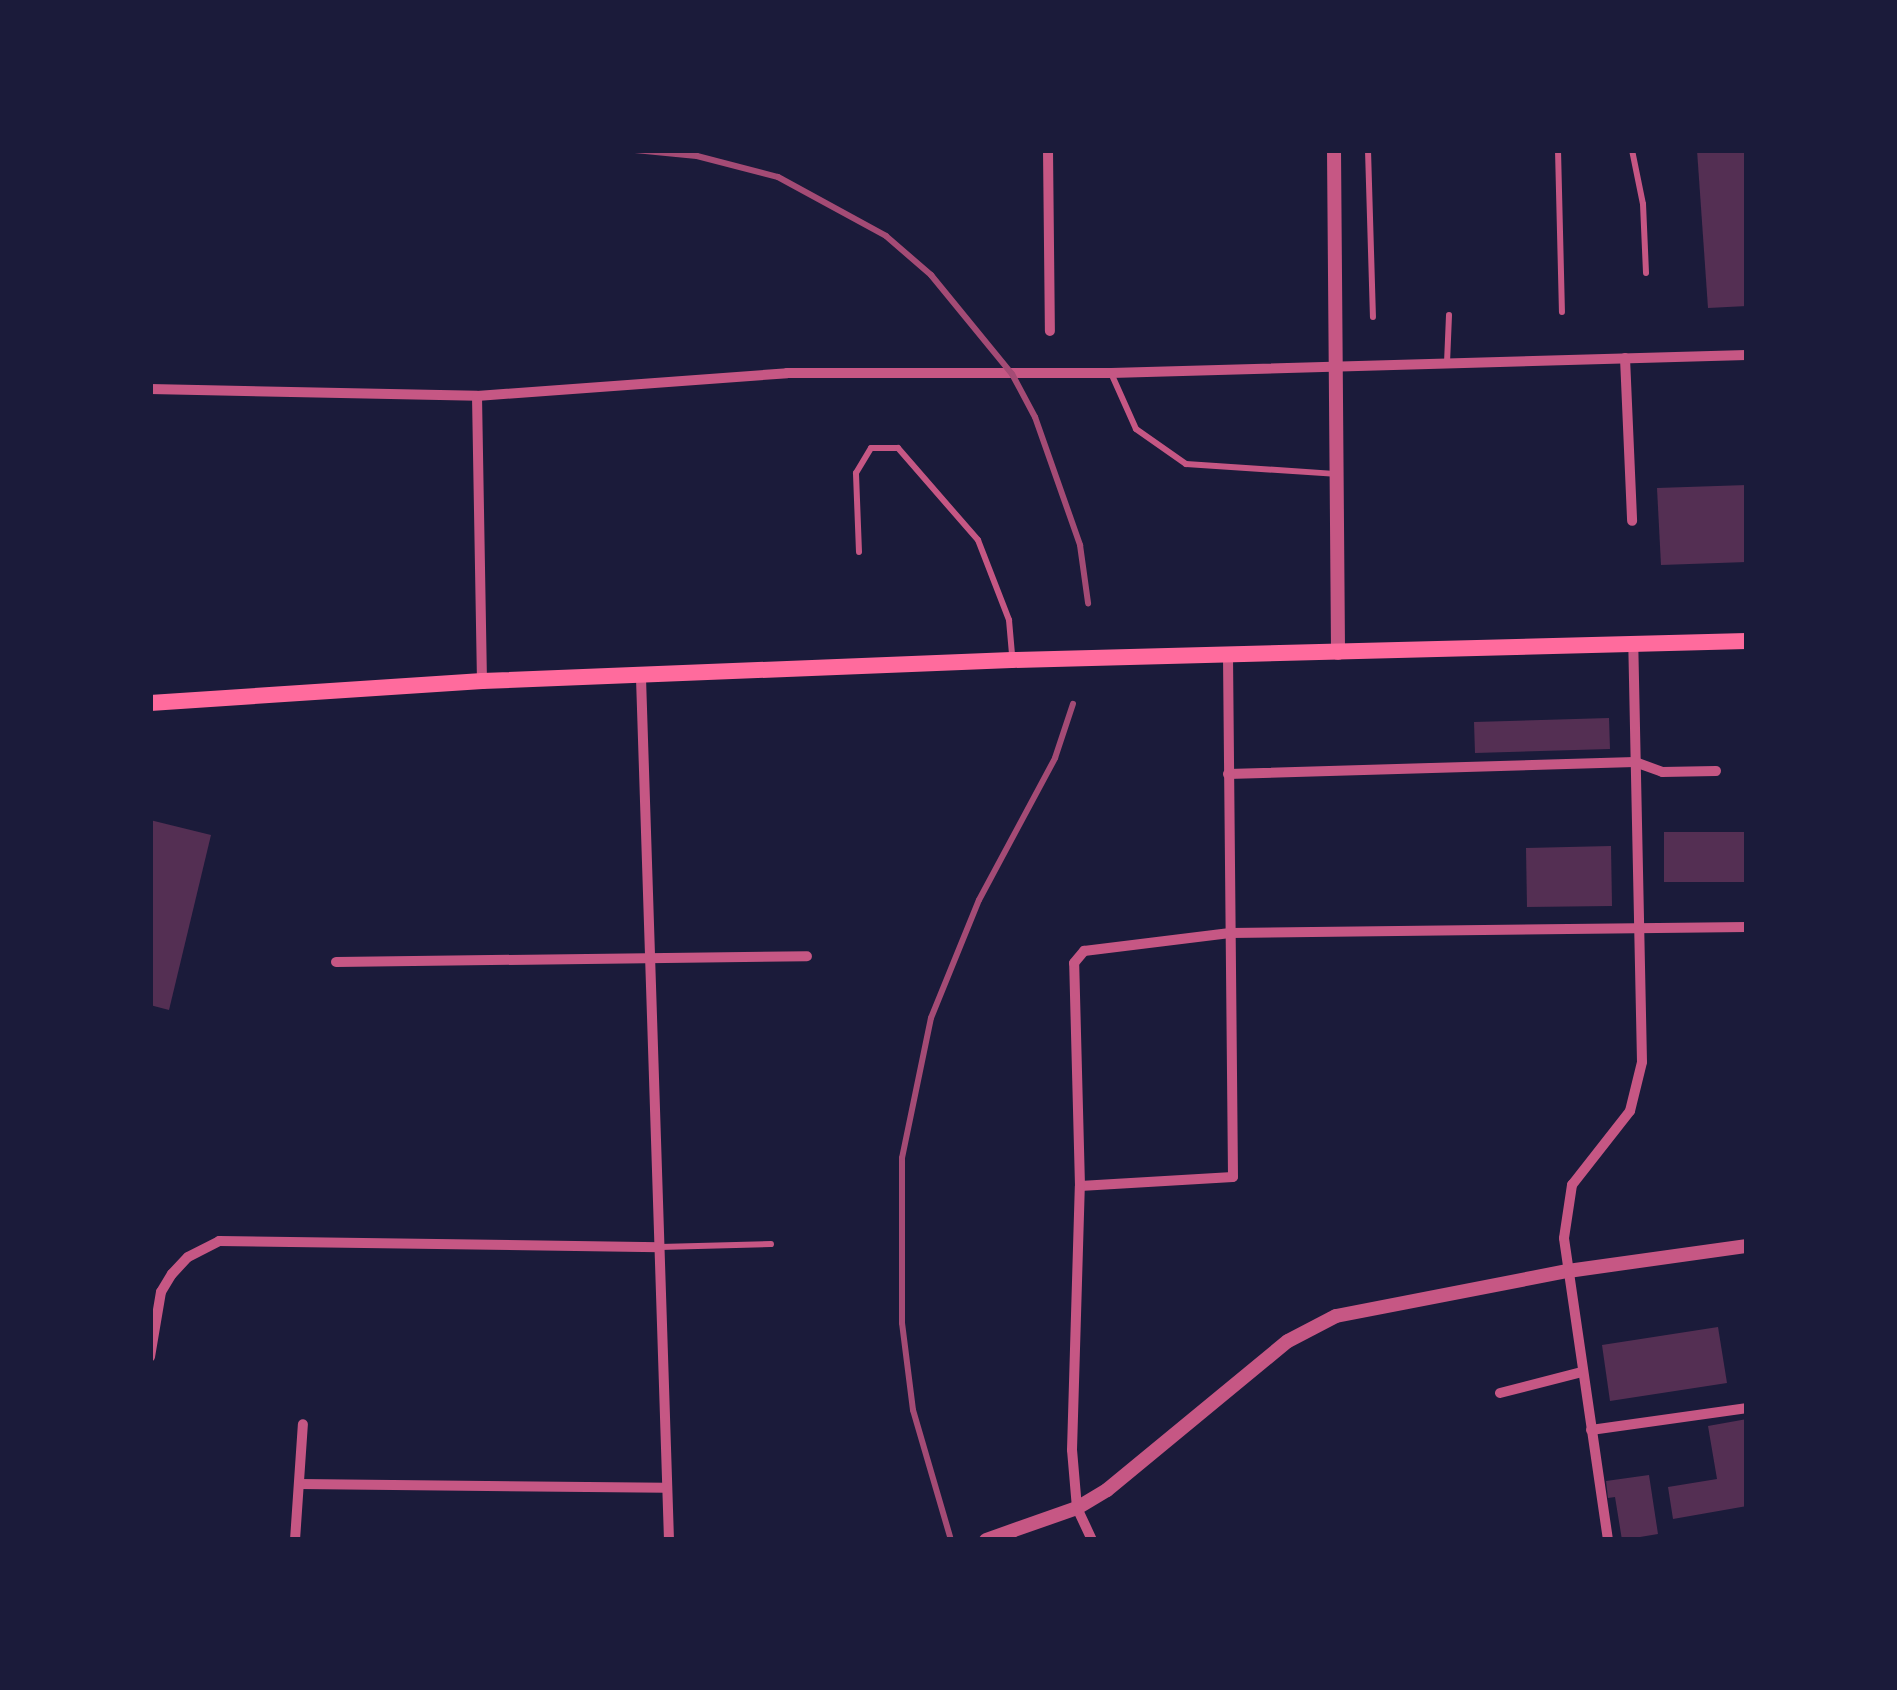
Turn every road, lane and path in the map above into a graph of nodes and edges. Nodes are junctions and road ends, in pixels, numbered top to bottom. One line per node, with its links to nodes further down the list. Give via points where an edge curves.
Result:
1 (1048, 150): 10 (street)
2 (1334, 150): 14 (street)
3 (1368, 150): 9 (lane)
4 (1558, 150): 7 (lane)
5 (1632, 150): 6 (lane)
6 (1646, 273)
7 (1562, 312)
8 (1449, 315): 13 (lane)
9 (1373, 317)
10 (1050, 332)
11 (1747, 355): 12 (street)
12 (1625, 358): 13 (street); 19 (street)
13 (1447, 362): 14 (street)
14 (1336, 365): 15 (street); 18 (street)
15 (1111, 373): 17 (street, via 895,370); 18 (lane, via 1136,429 1186,464)
16 (150, 389): 17 (street)
17 (477, 396): 27 (street)
18 (1337, 474): 23 (street)
19 (1632, 521)
20 (859, 552): 25 (lane, via 856,473 871,448 898,448 978,541 1010,620)
21 (1747, 641): 22 (main road)
22 (1633, 644): 23 (main road); 29 (street)
23 (1338, 653): 24 (main road)
24 (1228, 655): 25 (main road); 31 (street)
25 (1012, 659): 26 (main road)
26 (641, 678): 27 (main road); 36 (street)
27 (482, 681): 28 (main road)
28 (150, 703)
29 (1635, 762): 30 (street, via 1663,772); 31 (street); 33 (street)
30 (1716, 771)
31 (1228, 774): 34 (street)
32 (1747, 928): 33 (street)
33 (1642, 931): 34 (street); 42 (street, via 1637,1091 1618,1132 1573,1185)
34 (1230, 933): 38 (street, via 1098,945 1074,963); 38 (street, via 1233,1178)
35 (807, 956): 36 (street)
36 (650, 961): 37 (street); 41 (street)
37 (336, 962)
38 (1080, 1186): 51 (street)
39 (771, 1244): 41 (lane)
40 (1747, 1246): 42 (street)
41 (660, 1247): 43 (street, via 219,1241 188,1257 161,1292); 50 (street)
42 (1568, 1270): 44 (street); 51 (street, via 1364,1308 1314,1325 1139,1468)
43 (150, 1358)
44 (1582, 1372): 45 (street); 48 (street)
45 (1500, 1393)
46 (1747, 1408): 48 (street)
47 (304, 1424): 49 (street)
48 (1591, 1430): 56 (street)
49 (299, 1484): 50 (street); 52 (street)
50 (666, 1488): 53 (street)
51 (1077, 1508): 54 (street); 55 (street)
52 (295, 1540)
53 (669, 1540)
54 (986, 1540)
55 (1093, 1540)
56 (1608, 1540)

